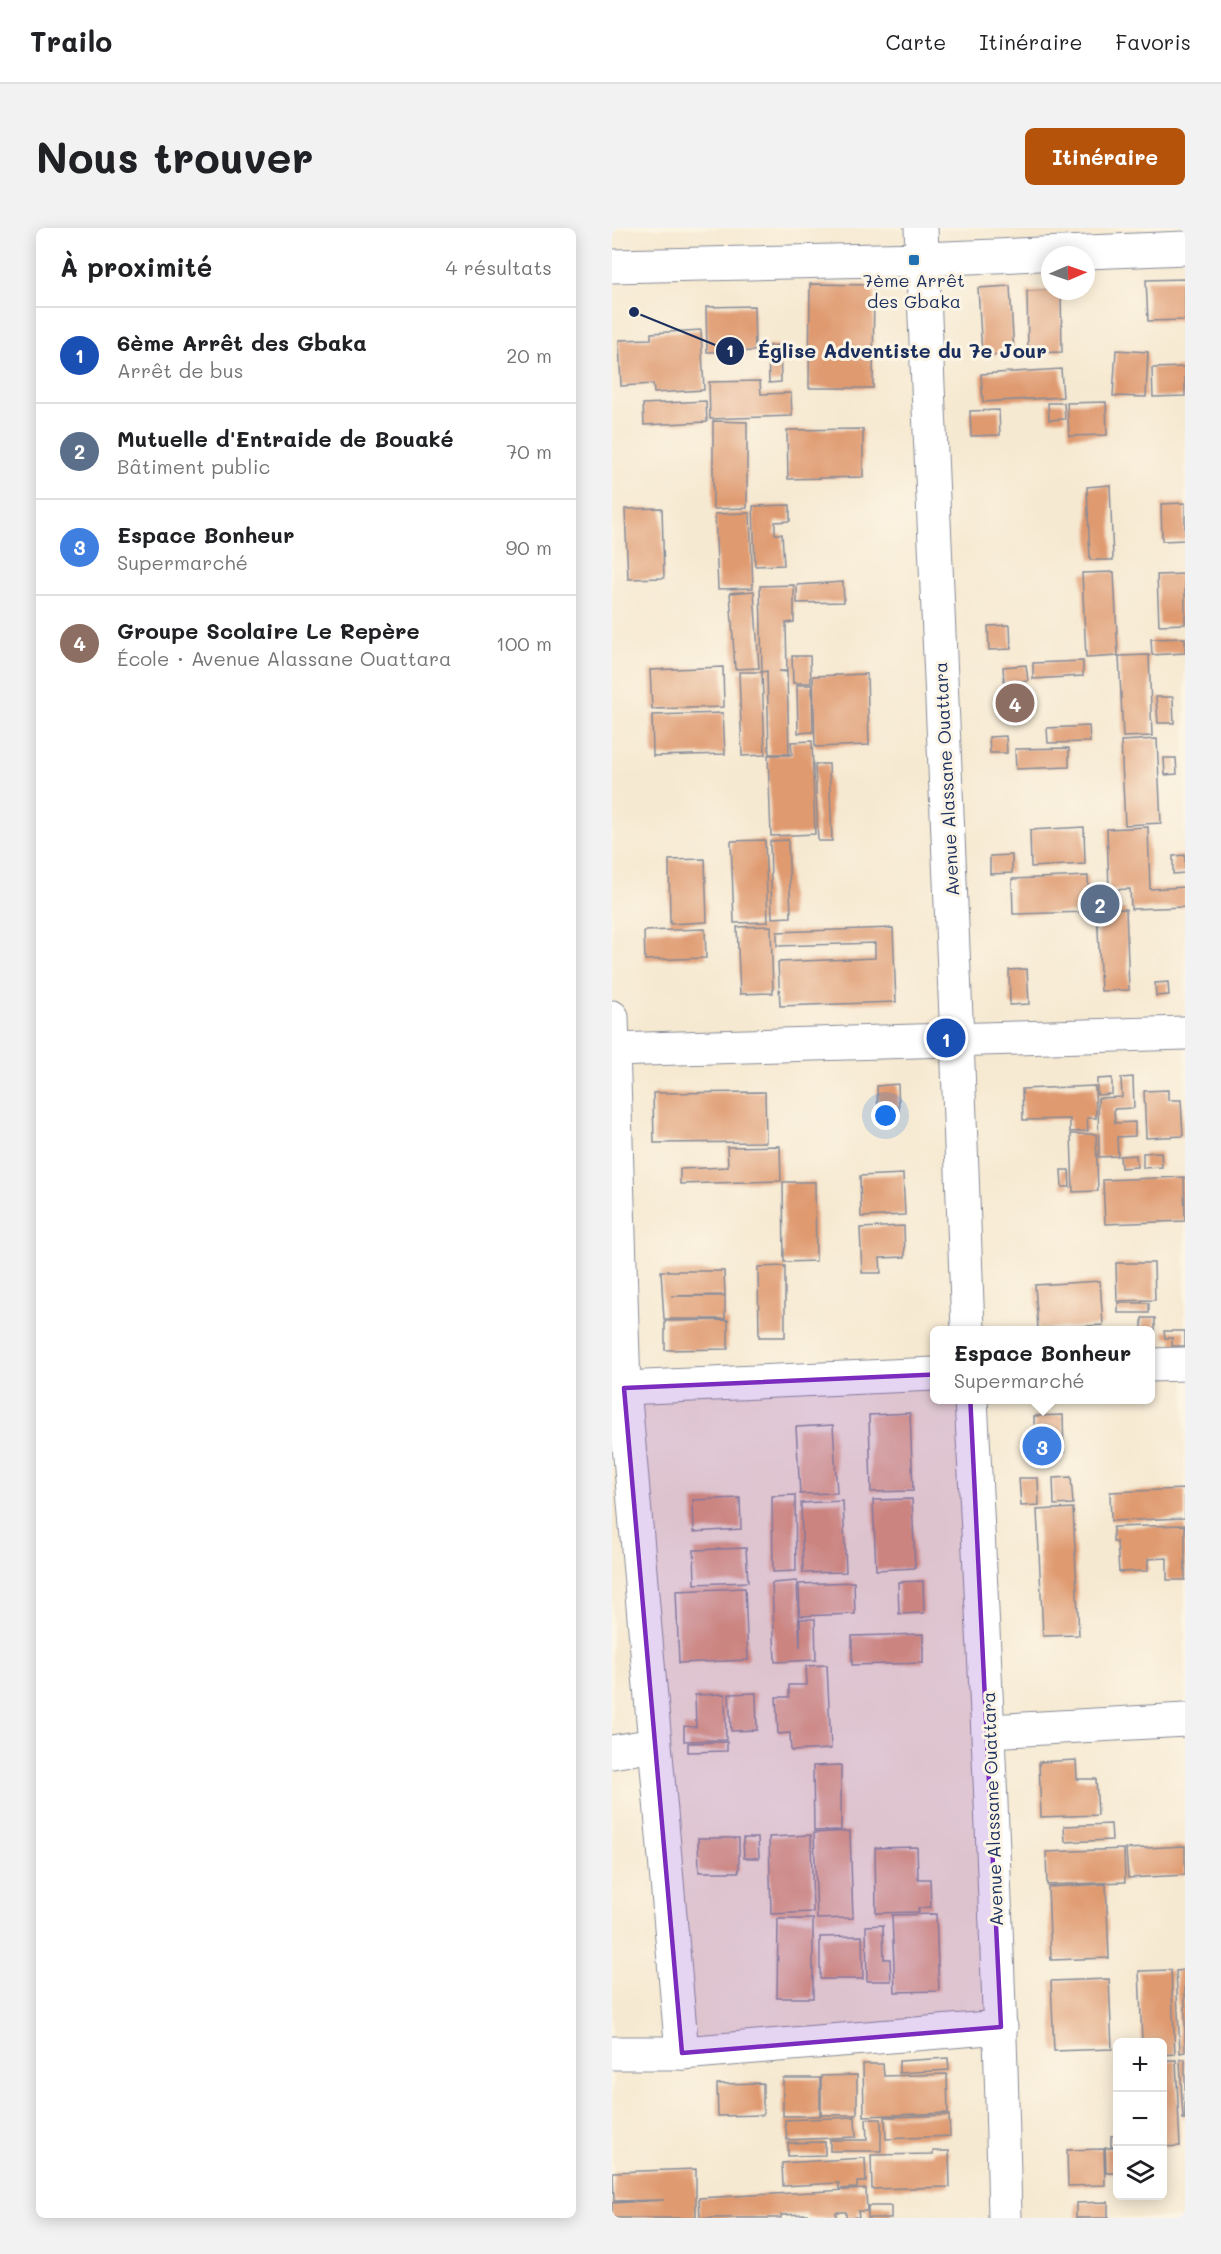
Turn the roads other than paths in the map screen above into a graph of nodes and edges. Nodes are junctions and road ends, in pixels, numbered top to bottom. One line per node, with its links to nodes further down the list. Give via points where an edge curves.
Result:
1 (922, 244): 2 (street); 3 (street); 6 (street, Avenue Alassane Ouattara)
2 (1185, 248)
3 (612, 266)
4 (612, 1017): 7 (street)
5 (1185, 1032): 6 (street)
6 (957, 1040): 7 (street); 8 (street, Avenue Alassane Ouattara)
7 (613, 1050): 12 (street)
8 (968, 1326)
9 (1185, 1364): 10 (street)
10 (1155, 1365)
11 (930, 1374): 12 (street)
12 (624, 1388): 16 (street)
13 (971, 1404): 15 (street, Avenue Alassane Ouattara)
14 (1185, 1720): 15 (street)
15 (989, 1731): 18 (street, Avenue Alassane Ouattara)
16 (654, 1745): 17 (street); 20 (street)
17 (612, 1752)
18 (1001, 2027): 20 (street); 21 (street, Avenue Alassane Ouattara)
19 (612, 2053): 20 (street)
20 (682, 2053)
21 (1005, 2218)

